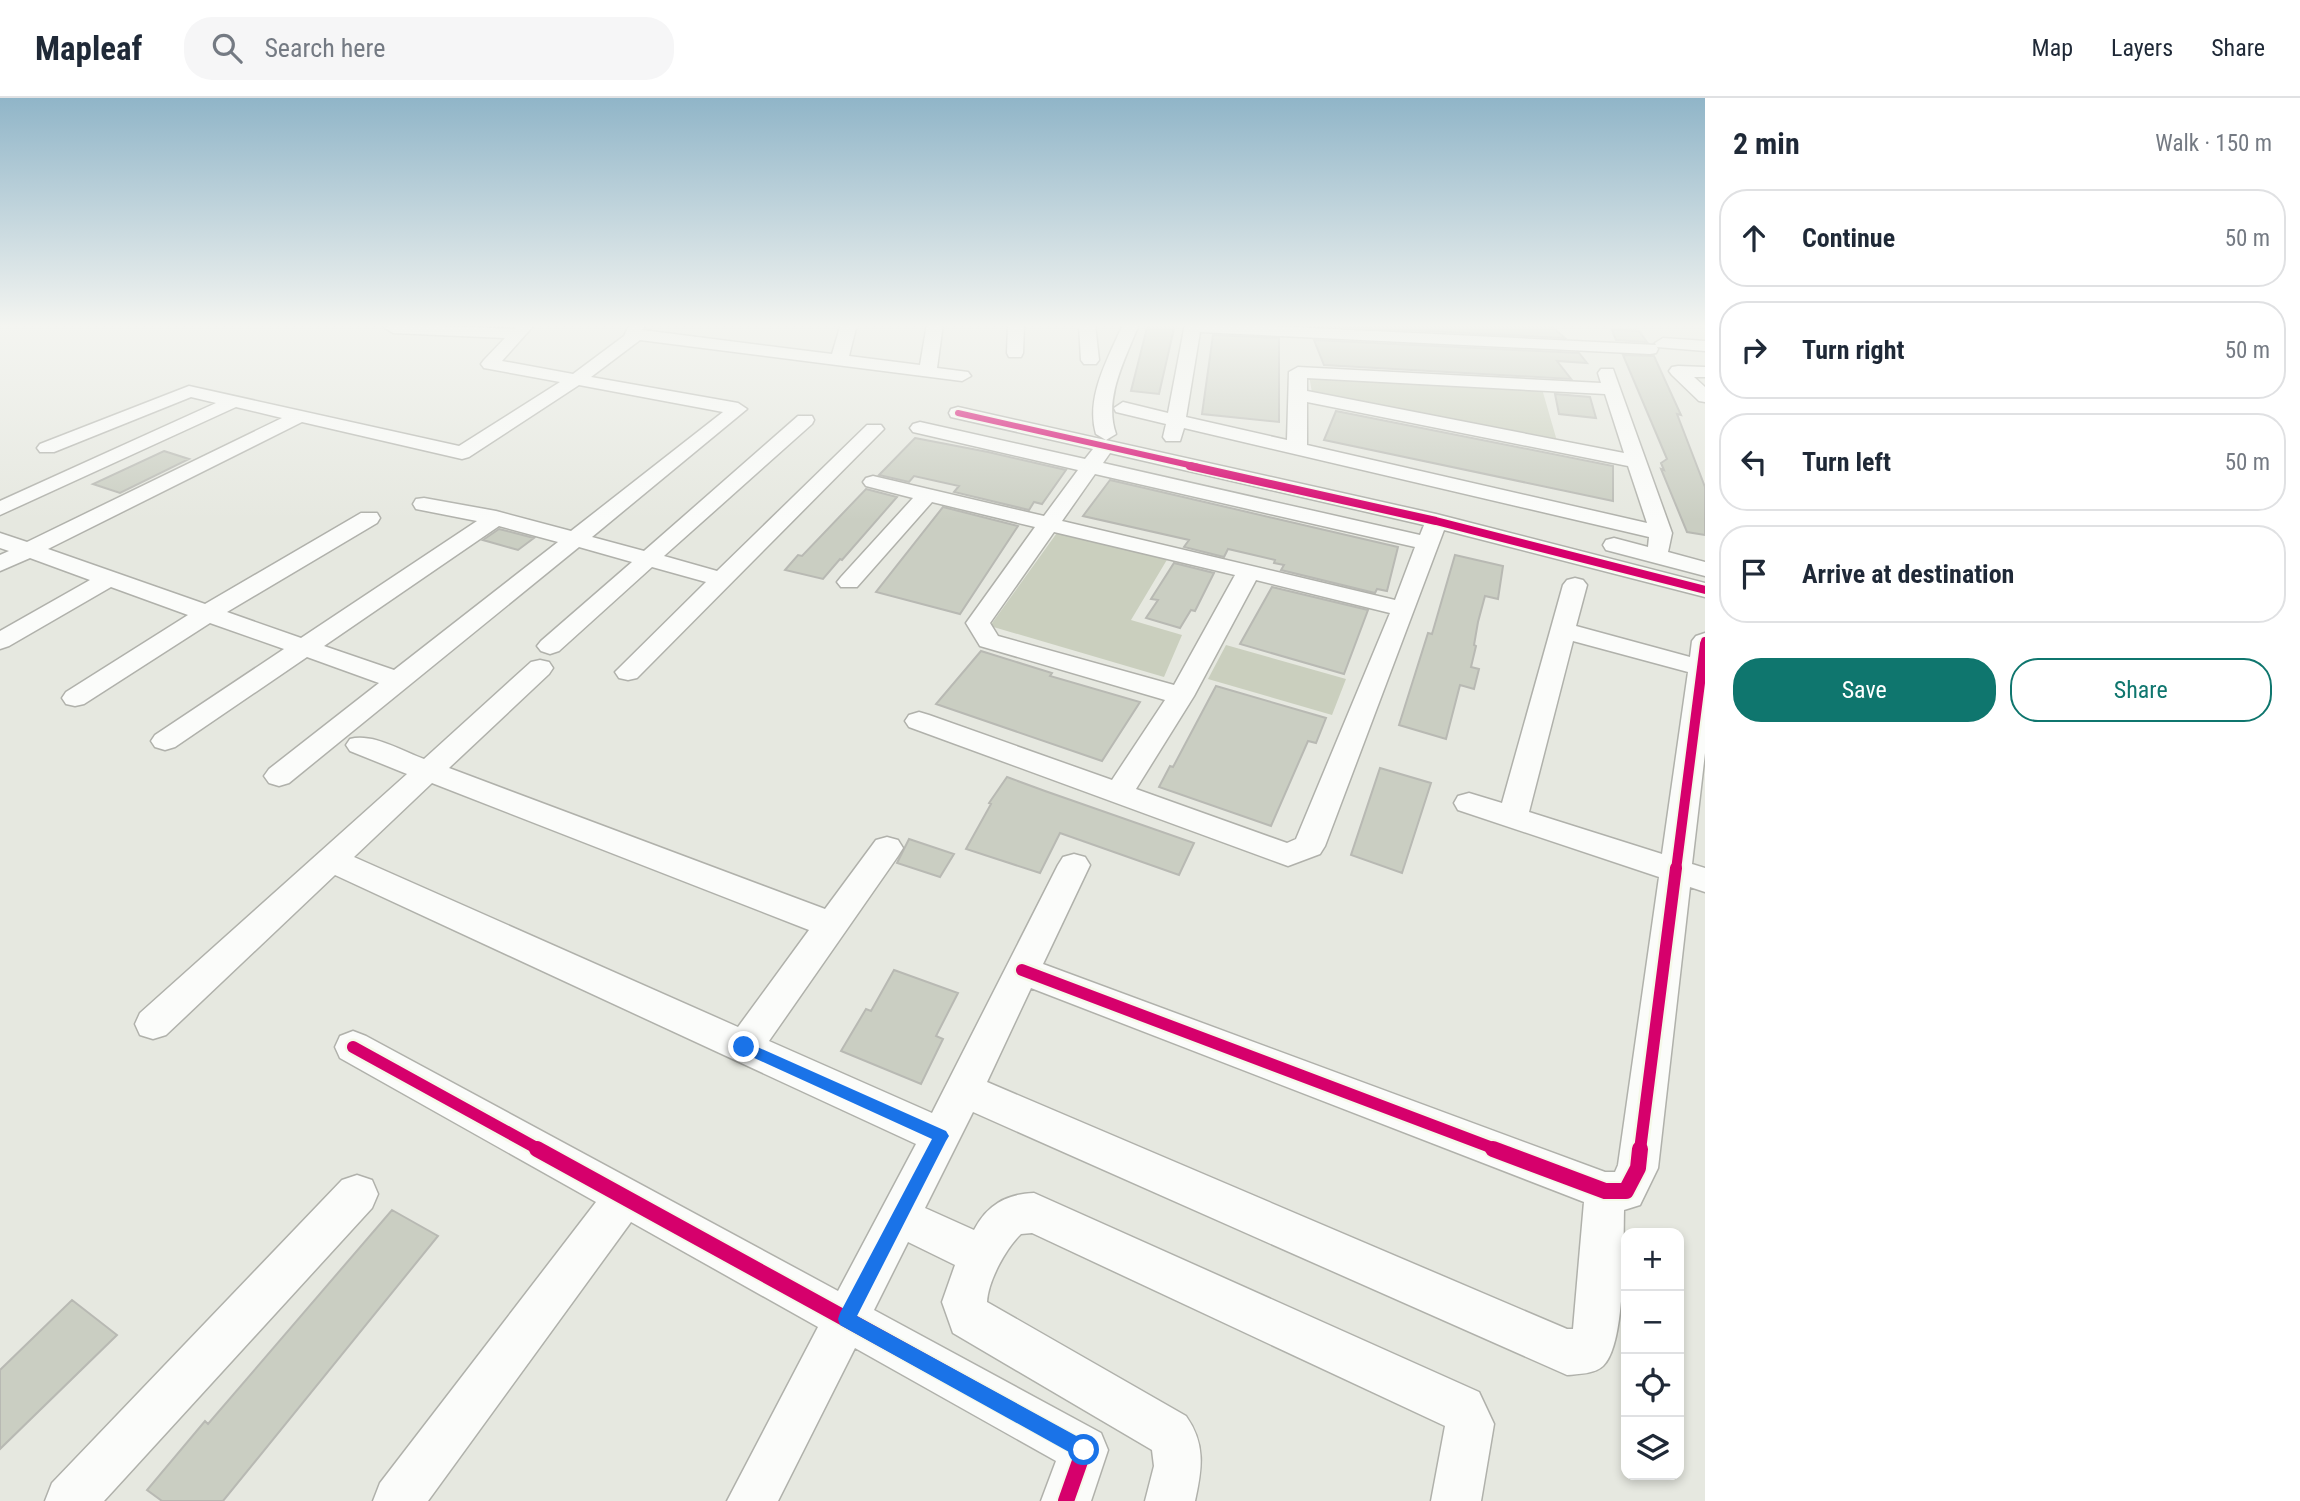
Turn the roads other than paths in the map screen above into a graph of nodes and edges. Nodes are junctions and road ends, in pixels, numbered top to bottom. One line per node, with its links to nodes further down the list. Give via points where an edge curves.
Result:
1 (560, 389): 11 (street, via 461,453)
2 (637, 389): 29 (street, via 738,409)
3 (1107, 389): 17 (street, via 1100,419)
4 (1182, 389): 13 (street)
5 (1298, 389): 7 (street)
6 (1613, 389): 20 (street)
7 (1298, 395): 19 (street); 20 (street)
8 (235, 401): 11 (street); 16 (street, via 189,391); 24 (street)
9 (961, 408): 17 (street)
10 (1123, 408): 13 (street)
11 (300, 416): 31 (street)
12 (804, 420): 33 (street)
13 (1177, 420): 18 (street); 19 (street)
14 (920, 428): 17 (street)
15 (874, 429): 38 (street)
16 (47, 448)
17 (1100, 449): 18 (street); 27 (street); 28 (street)
18 (1171, 449): 32 (street)
19 (1297, 449): 32 (street)
20 (1637, 462): 32 (street)
21 (873, 482): 22 (street)
22 (927, 495): 27 (street); 39 (street)
23 (424, 504): 26 (street)
24 (0, 509)
25 (369, 518): 43 (street)
26 (496, 518): 29 (street); 46 (street)
27 (1052, 523): 36 (street); 50 (street, via 978,624 989,641)
28 (1432, 532): 32 (street); 42 (street)
29 (574, 539): 33 (street); 49 (street)
30 (0, 540): 31 (street)
31 (28, 550): 34 (street); 37 (street)
32 (1655, 554): 35 (street); 41 (street)
33 (648, 559): 38 (street); 55 (street)
34 (0, 564)
35 (1705, 569)
36 (1249, 571): 42 (street); 50 (street)
37 (109, 579): 43 (street); 45 (street)
38 (722, 579): 48 (street)
39 (849, 582)
40 (1575, 585): 44 (street)
41 (1705, 590)
42 (1404, 609): 57 (street, via 1309,846 1289,855)
43 (208, 613): 46 (street); 51 (street)
44 (1562, 631): 47 (street); 59 (street)
45 (0, 641)
46 (302, 649): 49 (street); 53 (street)
47 (1704, 659): 63 (street)
48 (628, 672)
49 (396, 680): 56 (street)
50 (1181, 696): 57 (street)
51 (75, 698)
52 (919, 721): 57 (street)
53 (165, 741)
54 (360, 745): 55 (street)
55 (428, 771): 61 (street); 64 (street)
56 (279, 776)
57 (1119, 792)
58 (1469, 803): 59 (street)
59 (1513, 817): 63 (street)
60 (887, 848): 64 (street)
61 (331, 860): 66 (street); 68 (street)
62 (1074, 865): 65 (street)
63 (1691, 875): 71 (street, via 1638,1168 1626,1191)
64 (831, 925): 68 (street)
65 (1021, 970): 69 (street); 71 (street)
66 (153, 1024)
67 (353, 1046): 73 (street)
68 (744, 1047): 70 (street)
69 (964, 1090): 70 (street); 71 (street, via 1567,1352 1586,1351 1595,1339)
70 (941, 1136): 74 (street)
71 (1605, 1191)
72 (357, 1194): 77 (street)
73 (625, 1197): 76 (street); 78 (street)
74 (899, 1217): 75 (street); 76 (street)
75 (983, 1256): 81 (street, via 964,1296 969,1317 1169,1433 1180,1454); 82 (street, via 1002,1222 1017,1213 1034,1213 1462,1409 1470,1424)
76 (846, 1319): 79 (street); 80 (street, via 1084,1450)
77 (70, 1501)
78 (398, 1501)
79 (752, 1501)
80 (1066, 1501)
81 (1170, 1501)
82 (1456, 1501)

